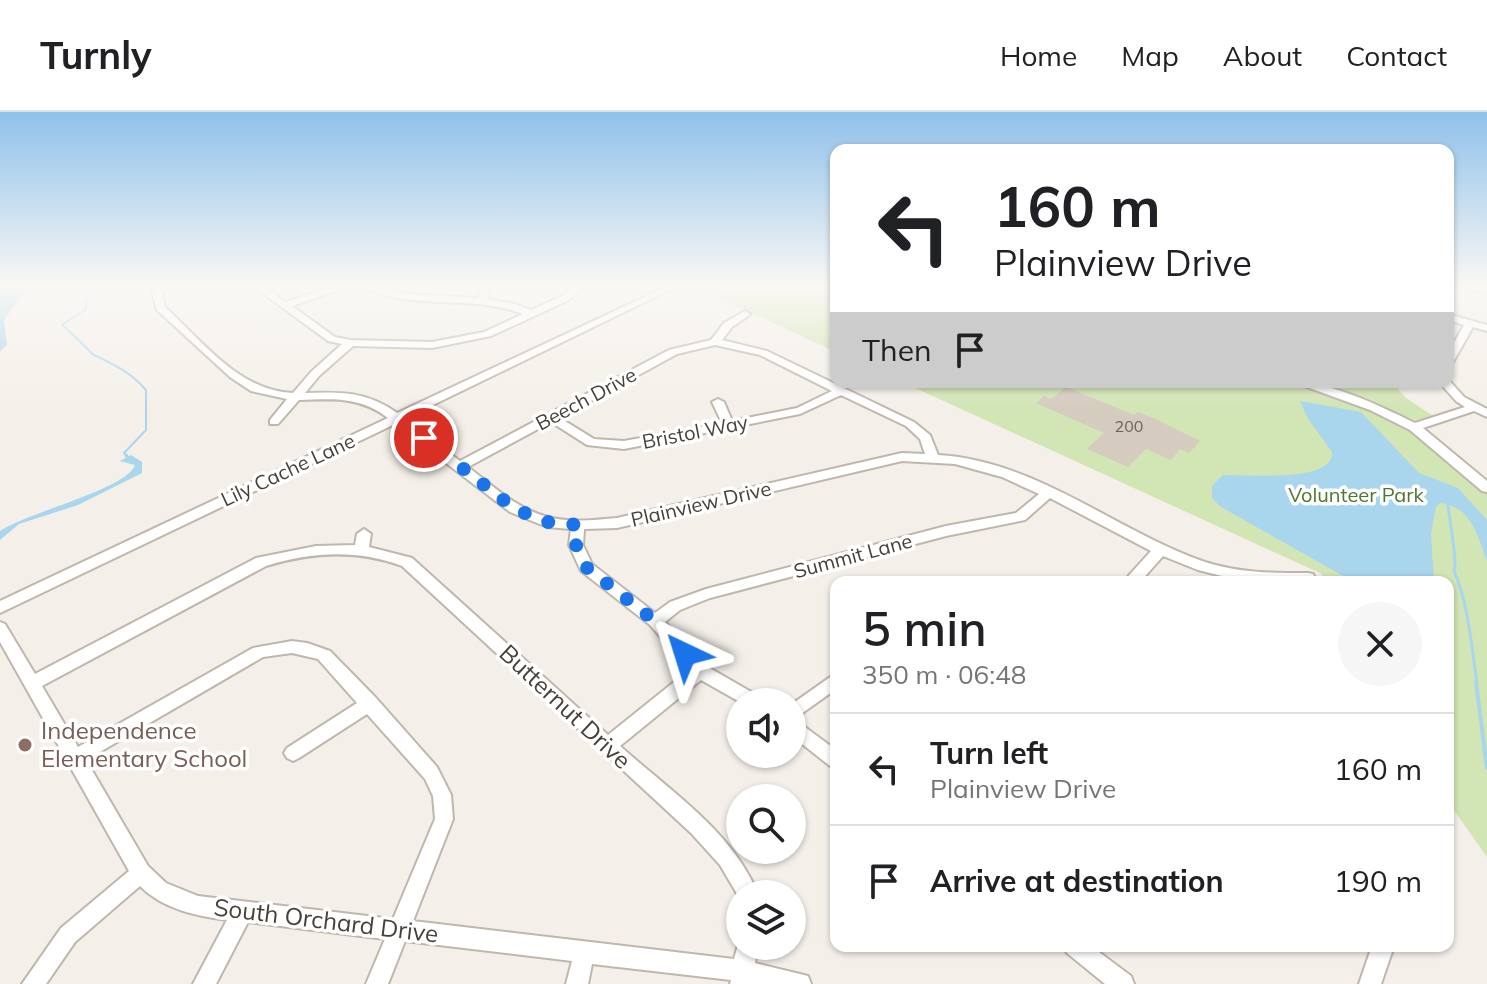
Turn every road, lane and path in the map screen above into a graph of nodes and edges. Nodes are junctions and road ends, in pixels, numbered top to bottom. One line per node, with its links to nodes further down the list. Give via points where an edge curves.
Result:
1 (181, 327): 15 (street, Plainview Drive, via 245,383)
2 (311, 327): 8 (street)
3 (503, 327): 8 (street, via 453,346)
4 (591, 327): 19 (street, Lily Cache Lane)
5 (727, 327): 7 (street)
6 (1468, 327): 9 (street)
7 (715, 342): 10 (street, via 763,353); 20 (street, Beech Drive, via 673,352)
8 (350, 343): 15 (street)
9 (1454, 351)
10 (830, 386)
11 (834, 388): 14 (street)
12 (1316, 388): 23 (street)
13 (1450, 388): 17 (street)
14 (840, 391): 22 (street, Bristol Way, via 800,411); 24 (street, via 917,429)
15 (298, 394): 19 (street, Plainview Drive, via 366,399); 21 (street)
16 (718, 402): 22 (street)
17 (1473, 408): 18 (street); 23 (street)
18 (1487, 414)
19 (397, 418): 25 (street, Plainview Drive); 32 (street, Lily Cache Lane)
20 (552, 418): 22 (street, Bristol Way, via 605,446); 25 (street, Beech Drive)
21 (274, 422)
22 (729, 426)
23 (1414, 427): 26 (street)
24 (932, 456): 27 (street, Plainview Drive, via 984,465); 28 (street, Plainview Drive, via 902,457 617,523)
25 (461, 466): 28 (street, Plainview Drive, via 515,509 547,522)
26 (1487, 488)
27 (1048, 493): 29 (street, Plainview Drive); 33 (street, Summit Lane, via 1020,517 946,531 706,594)
28 (578, 525): 33 (street, via 576,545 586,567)
29 (1161, 548): 30 (street); 31 (street, Plainview Drive)
30 (1137, 576)
31 (1243, 576)
32 (0, 607)
33 (655, 621): 35 (street)
34 (0, 628): 36 (street, South Orchard Drive)
35 (700, 671): 38 (street); 42 (street)
36 (33, 683): 42 (street, Butternut Drive, via 261,562 362,542 407,562); 45 (street, South Orchard Drive)
37 (830, 684): 39 (street)
38 (730, 688)
39 (806, 702)
40 (370, 703): 43 (street); 45 (street, via 324,655 296,640 259,652); 49 (street, via 431,773 442,795 444,819)
41 (806, 737): 44 (street)
42 (608, 746): 47 (street, Butternut Drive, via 718,848)
43 (293, 753)
44 (830, 755)
45 (74, 758): 46 (street, South Orchard Drive)
46 (141, 873): 48 (street, South Orchard Drive, via 159,891 198,906); 54 (street, via 68,935)
47 (742, 880)
48 (243, 911): 49 (street, South Orchard Drive); 55 (street)
49 (400, 929): 52 (street, South Orchard Drive); 56 (street)
50 (1082, 952): 59 (street)
51 (1381, 952): 60 (street)
52 (584, 954): 53 (street, South Orchard Drive); 57 (street)
53 (742, 978): 58 (street, South Orchard Drive)
54 (33, 984)
55 (204, 984)
56 (377, 984)
57 (577, 984)
58 (800, 984)
59 (1123, 984)
60 (1370, 984)

